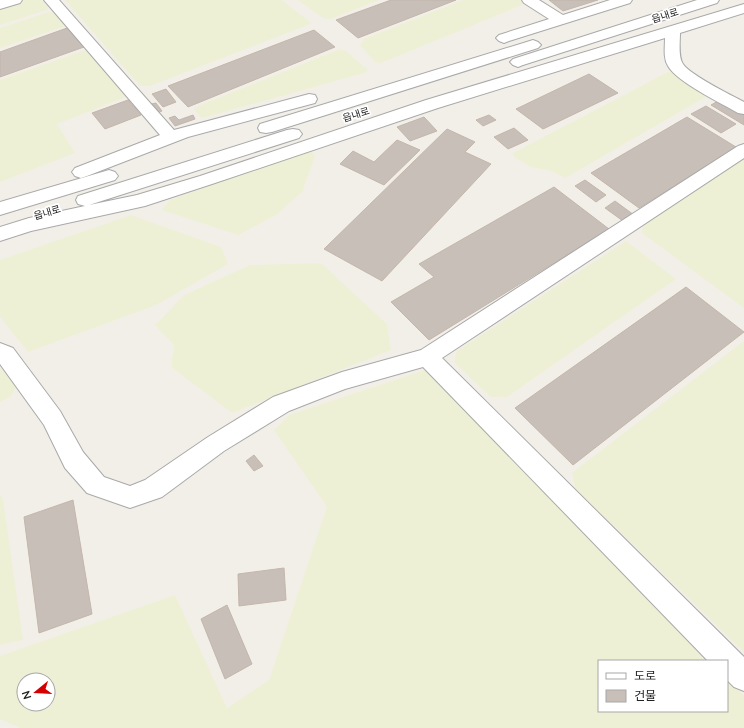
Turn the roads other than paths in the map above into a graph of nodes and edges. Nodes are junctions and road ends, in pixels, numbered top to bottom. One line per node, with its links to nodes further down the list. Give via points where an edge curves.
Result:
1 (15, 0): 7 (street)
2 (51, 0): 12 (street)
3 (529, 0): 9 (street)
4 (625, 0): 9 (street)
5 (677, 0): 15 (street, 읍내로)
6 (712, 0): 16 (street, 읍내로)
7 (0, 5)
8 (744, 8): 10 (street)
9 (562, 20): 12 (street, via 392,74)
10 (673, 31): 11 (street, via 673,56 676,66 692,79); 17 (street, via 440,101 138,201 69,215)
11 (744, 109)
12 (171, 137): 14 (street)
13 (744, 150): 19 (street)
14 (0, 202)
15 (0, 209)
16 (0, 226)
17 (0, 234)
18 (0, 352): 19 (street, via 5,354 52,418 74,460 96,485 130,497 153,489 216,444 281,404 342,381)
19 (427, 358): 20 (street)
20 (727, 660)
21 (728, 661): 22 (street)
22 (744, 677)

